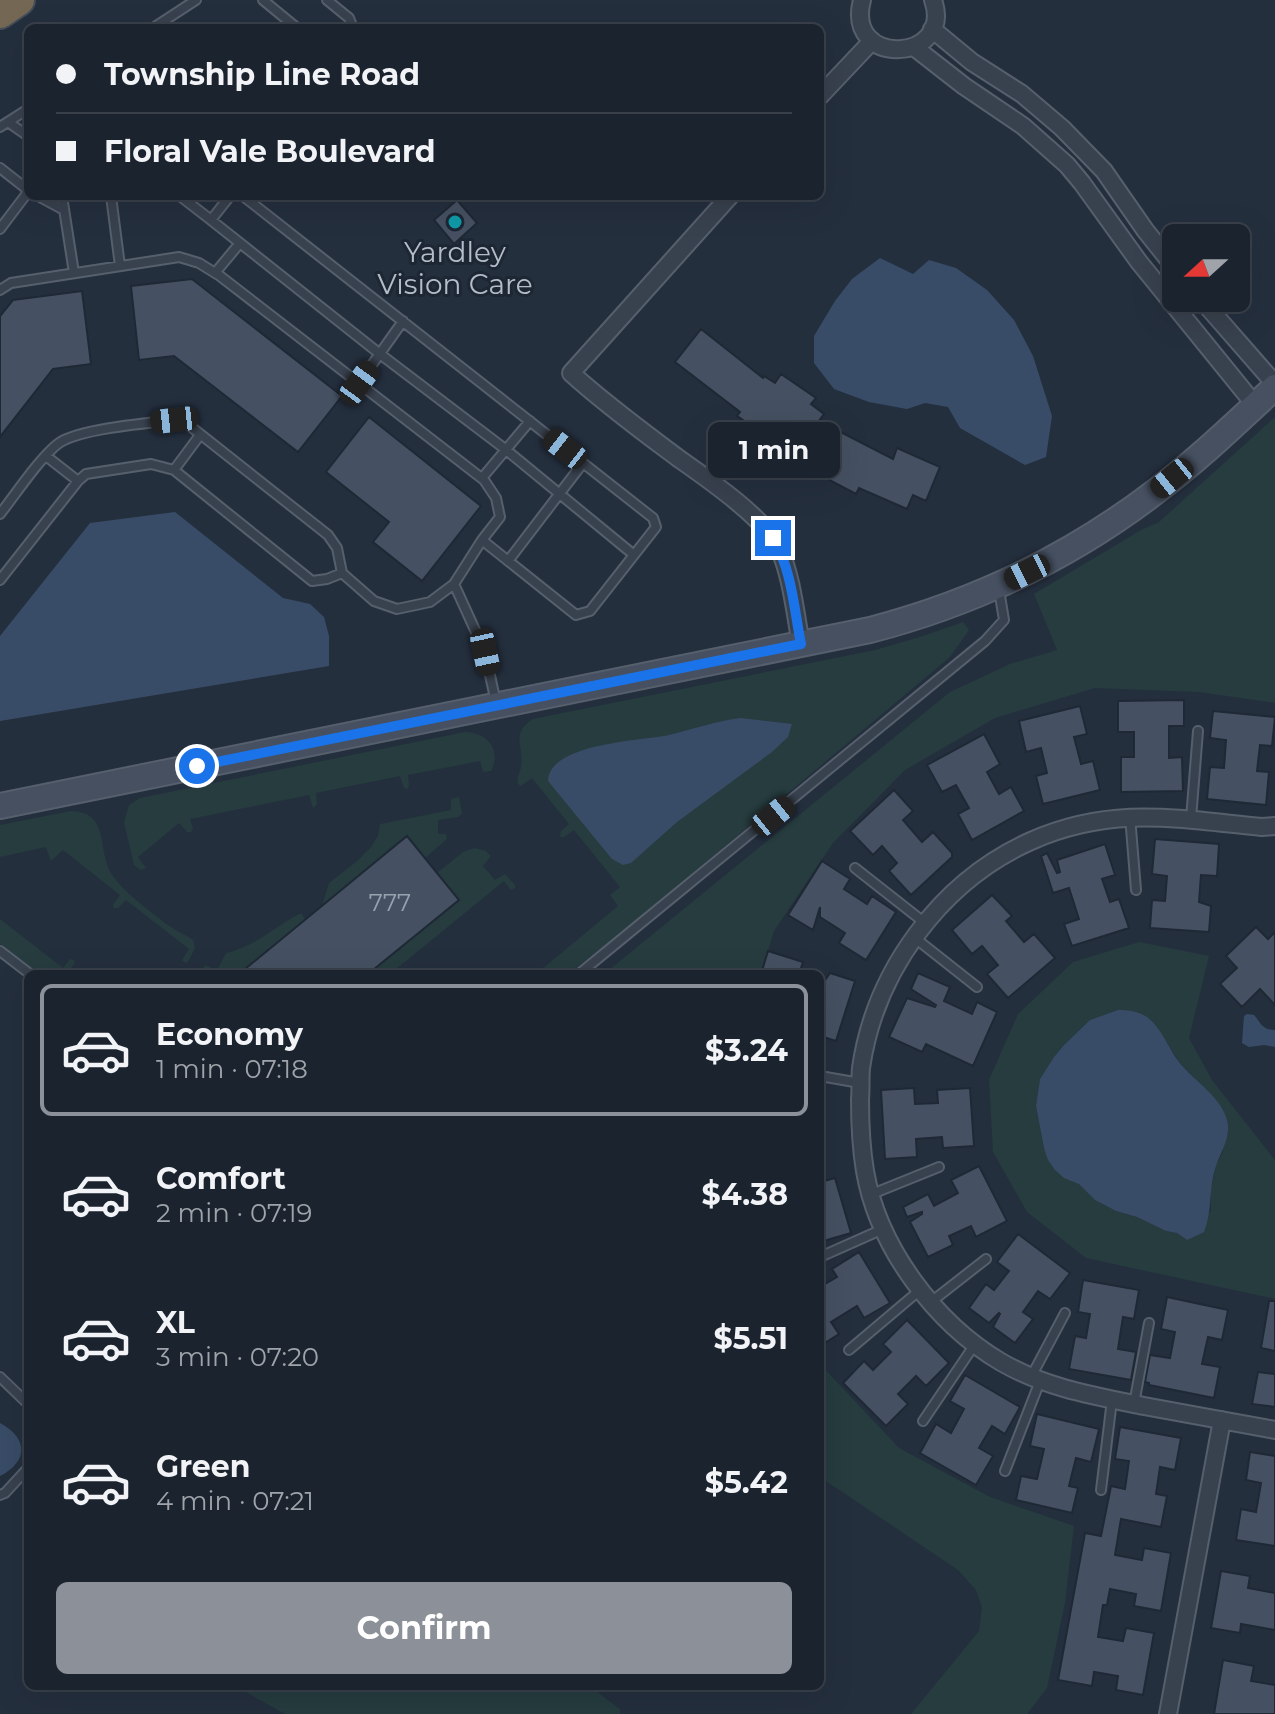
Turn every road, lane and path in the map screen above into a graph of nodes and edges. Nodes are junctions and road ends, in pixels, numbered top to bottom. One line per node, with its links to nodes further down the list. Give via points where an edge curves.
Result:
1 (19, 0): 7 (highway)
2 (196, 0): 8 (lane)
3 (263, 0): 9 (lane)
4 (327, 0): 10 (lane)
5 (862, 0): 12 (street, via 860,19)
6 (933, 0): 11 (street)
7 (0, 13)
8 (159, 24)
9 (292, 24)
10 (351, 24)
11 (932, 29): 13 (street); 33 (street, via 1062,128 1104,171)
12 (872, 41): 13 (street, via 894,50); 14 (street)
13 (914, 47): 43 (street, via 1023,126 1067,165)
14 (824, 92)
15 (24, 112): 16 (lane)
16 (4, 125): 17 (lane)
17 (24, 134)
18 (0, 168): 19 (lane)
19 (24, 188)
20 (24, 195): 29 (lane)
21 (45, 200): 28 (lane)
22 (63, 200): 28 (lane)
23 (112, 200): 34 (lane)
24 (185, 200): 30 (lane)
25 (227, 200): 30 (lane)
26 (248, 200): 39 (lane)
27 (726, 200): 61 (street, via 571,373 726,494 773,538 788,574)
28 (64, 210): 35 (lane)
29 (4, 217): 31 (lane)
30 (211, 220): 32 (lane)
31 (0, 229)
32 (240, 243): 36 (lane); 40 (lane)
33 (1162, 251)
34 (120, 266): 35 (lane); 36 (lane, via 179,257)
35 (74, 273): 37 (lane, via 11,283)
36 (215, 273): 41 (lane)
37 (0, 290)
38 (1212, 312): 42 (street)
39 (403, 321): 40 (lane); 44 (lane)
40 (380, 354): 41 (lane); 46 (lane)
41 (359, 383): 50 (lane)
42 (1275, 386): 43 (street)
43 (1255, 405): 60 (street, via 1144,500 1088,539)
44 (530, 421): 46 (lane); 48 (lane)
45 (200, 435): 47 (lane, via 174,420 145,423 73,435); 49 (lane); 57 (lane, via 328,535)
46 (505, 449): 50 (lane); 52 (lane)
47 (46, 456): 51 (lane); 53 (lane)
48 (583, 463): 52 (lane); 55 (lane, via 653,518 656,527)
49 (174, 470): 51 (lane, via 151,464 86,474); 57 (lane, via 312,581)
50 (482, 478): 54 (lane, via 496,498 500,517)
51 (78, 481): 58 (lane)
52 (559, 493): 55 (lane); 56 (lane)
53 (0, 514)
54 (482, 540): 56 (lane); 59 (lane)
55 (634, 555): 56 (lane, via 590,611 576,615)
56 (508, 561)
57 (342, 573): 59 (lane, via 374,601 397,609 430,602)
58 (0, 580)
59 (454, 584): 62 (lane, via 485,652)
60 (998, 586): 61 (street, via 896,624); 74 (lane, via 1004,620 985,641)
61 (801, 644): 62 (street)
62 (497, 706): 64 (street)
63 (1198, 731): 66 (lane)
64 (0, 806)
65 (1130, 816): 66 (street); 69 (lane); 70 (street, via 1077,824 1030,841 974,874)
66 (1191, 820): 67 (street)
67 (1275, 826)
68 (855, 868): 70 (lane)
69 (1136, 890)
70 (925, 923): 71 (street)
71 (914, 938): 75 (lane); 77 (street, via 888,981 871,1028)
72 (0, 951): 73 (lane)
73 (25, 970)
74 (584, 970)
75 (977, 987)
76 (824, 1077): 77 (lane)
77 (861, 1083): 79 (street, via 865,1172)
78 (939, 1167): 79 (lane)
79 (872, 1194): 80 (street)
80 (883, 1228): 81 (lane); 83 (street)
81 (824, 1255)
82 (986, 1259): 83 (lane)
83 (925, 1296): 86 (street); 87 (lane)
84 (1065, 1313): 89 (lane)
85 (1149, 1323): 92 (lane)
86 (975, 1344): 89 (street); 94 (lane)
87 (849, 1350)
88 (0, 1377): 90 (lane)
89 (1036, 1380): 91 (street); 96 (lane)
90 (24, 1400)
91 (1112, 1400): 92 (street); 98 (lane)
92 (1134, 1404): 93 (street)
93 (1222, 1420): 95 (street); 100 (street)
94 (923, 1421)
95 (1275, 1430)
96 (1005, 1471)
97 (24, 1472): 99 (lane)
98 (1101, 1490)
99 (0, 1495)
100 (1168, 1714)

